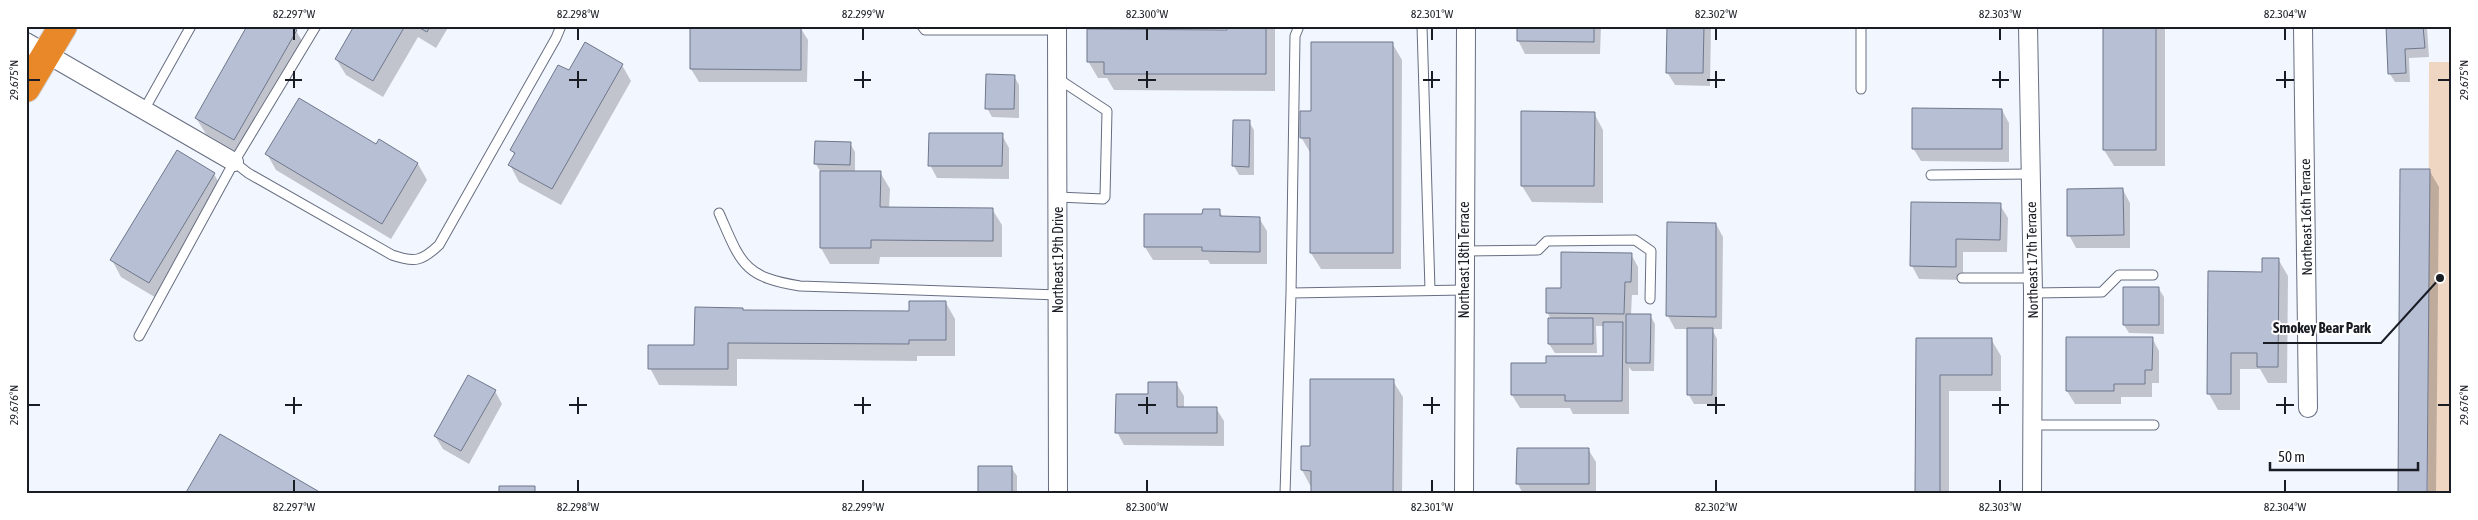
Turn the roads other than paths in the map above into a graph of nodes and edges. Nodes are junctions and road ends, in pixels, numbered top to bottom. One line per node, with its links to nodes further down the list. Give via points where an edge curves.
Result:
1 (63, 26): 13 (highway)
2 (191, 26): 17 (lane)
3 (316, 26): 18 (lane)
4 (561, 26): 18 (lane, via 439,245 427,257 407,260 392,255)
5 (922, 26): 12 (lane, via 925,30)
6 (1299, 26): 29 (lane, via 1295,36)
7 (1422, 26): 27 (lane)
8 (1466, 26): 23 (street, Northeast 18th Terrace)
9 (1861, 26): 16 (lane)
10 (2028, 26): 19 (street, Northeast 17th Terrace)
11 (2303, 26): 33 (street, Northeast 16th Terrace)
12 (1057, 28): 14 (street, Northeast 19th Drive)
13 (36, 48): 15 (highway); 17 (street)
14 (1057, 78): 21 (street, Northeast 19th Drive); 21 (lane, via 1108,110 1105,196 1103,199)
15 (26, 88)
16 (1860, 89)
17 (144, 110): 18 (street)
18 (234, 162): 32 (lane)
19 (2031, 174): 20 (lane); 26 (street, Northeast 17th Terrace)
20 (1931, 175)
21 (1058, 197): 30 (street, Northeast 19th Drive)
22 (719, 214): 30 (lane, via 738,258 758,275 777,282 800,286)
23 (1464, 251): 28 (street, Northeast 18th Terrace); 31 (lane, via 1538,250 1547,241 1636,240 1651,251)
24 (2153, 275): 26 (lane, via 2119,275 2102,292)
25 (1962, 278): 26 (lane)
26 (2033, 285): 34 (street, Northeast 17th Terrace)
27 (1430, 290): 28 (lane); 29 (lane)
28 (1464, 290): 38 (street, Northeast 18th Terrace)
29 (1291, 293): 37 (lane)
30 (1058, 294): 36 (street, Northeast 19th Drive)
31 (1650, 300)
32 (139, 336)
33 (2308, 408)
34 (2032, 425): 35 (lane); 39 (street, Northeast 17th Terrace)
35 (2154, 425)
36 (1058, 494)
37 (1285, 494)
38 (1464, 494)
39 (2032, 494)

